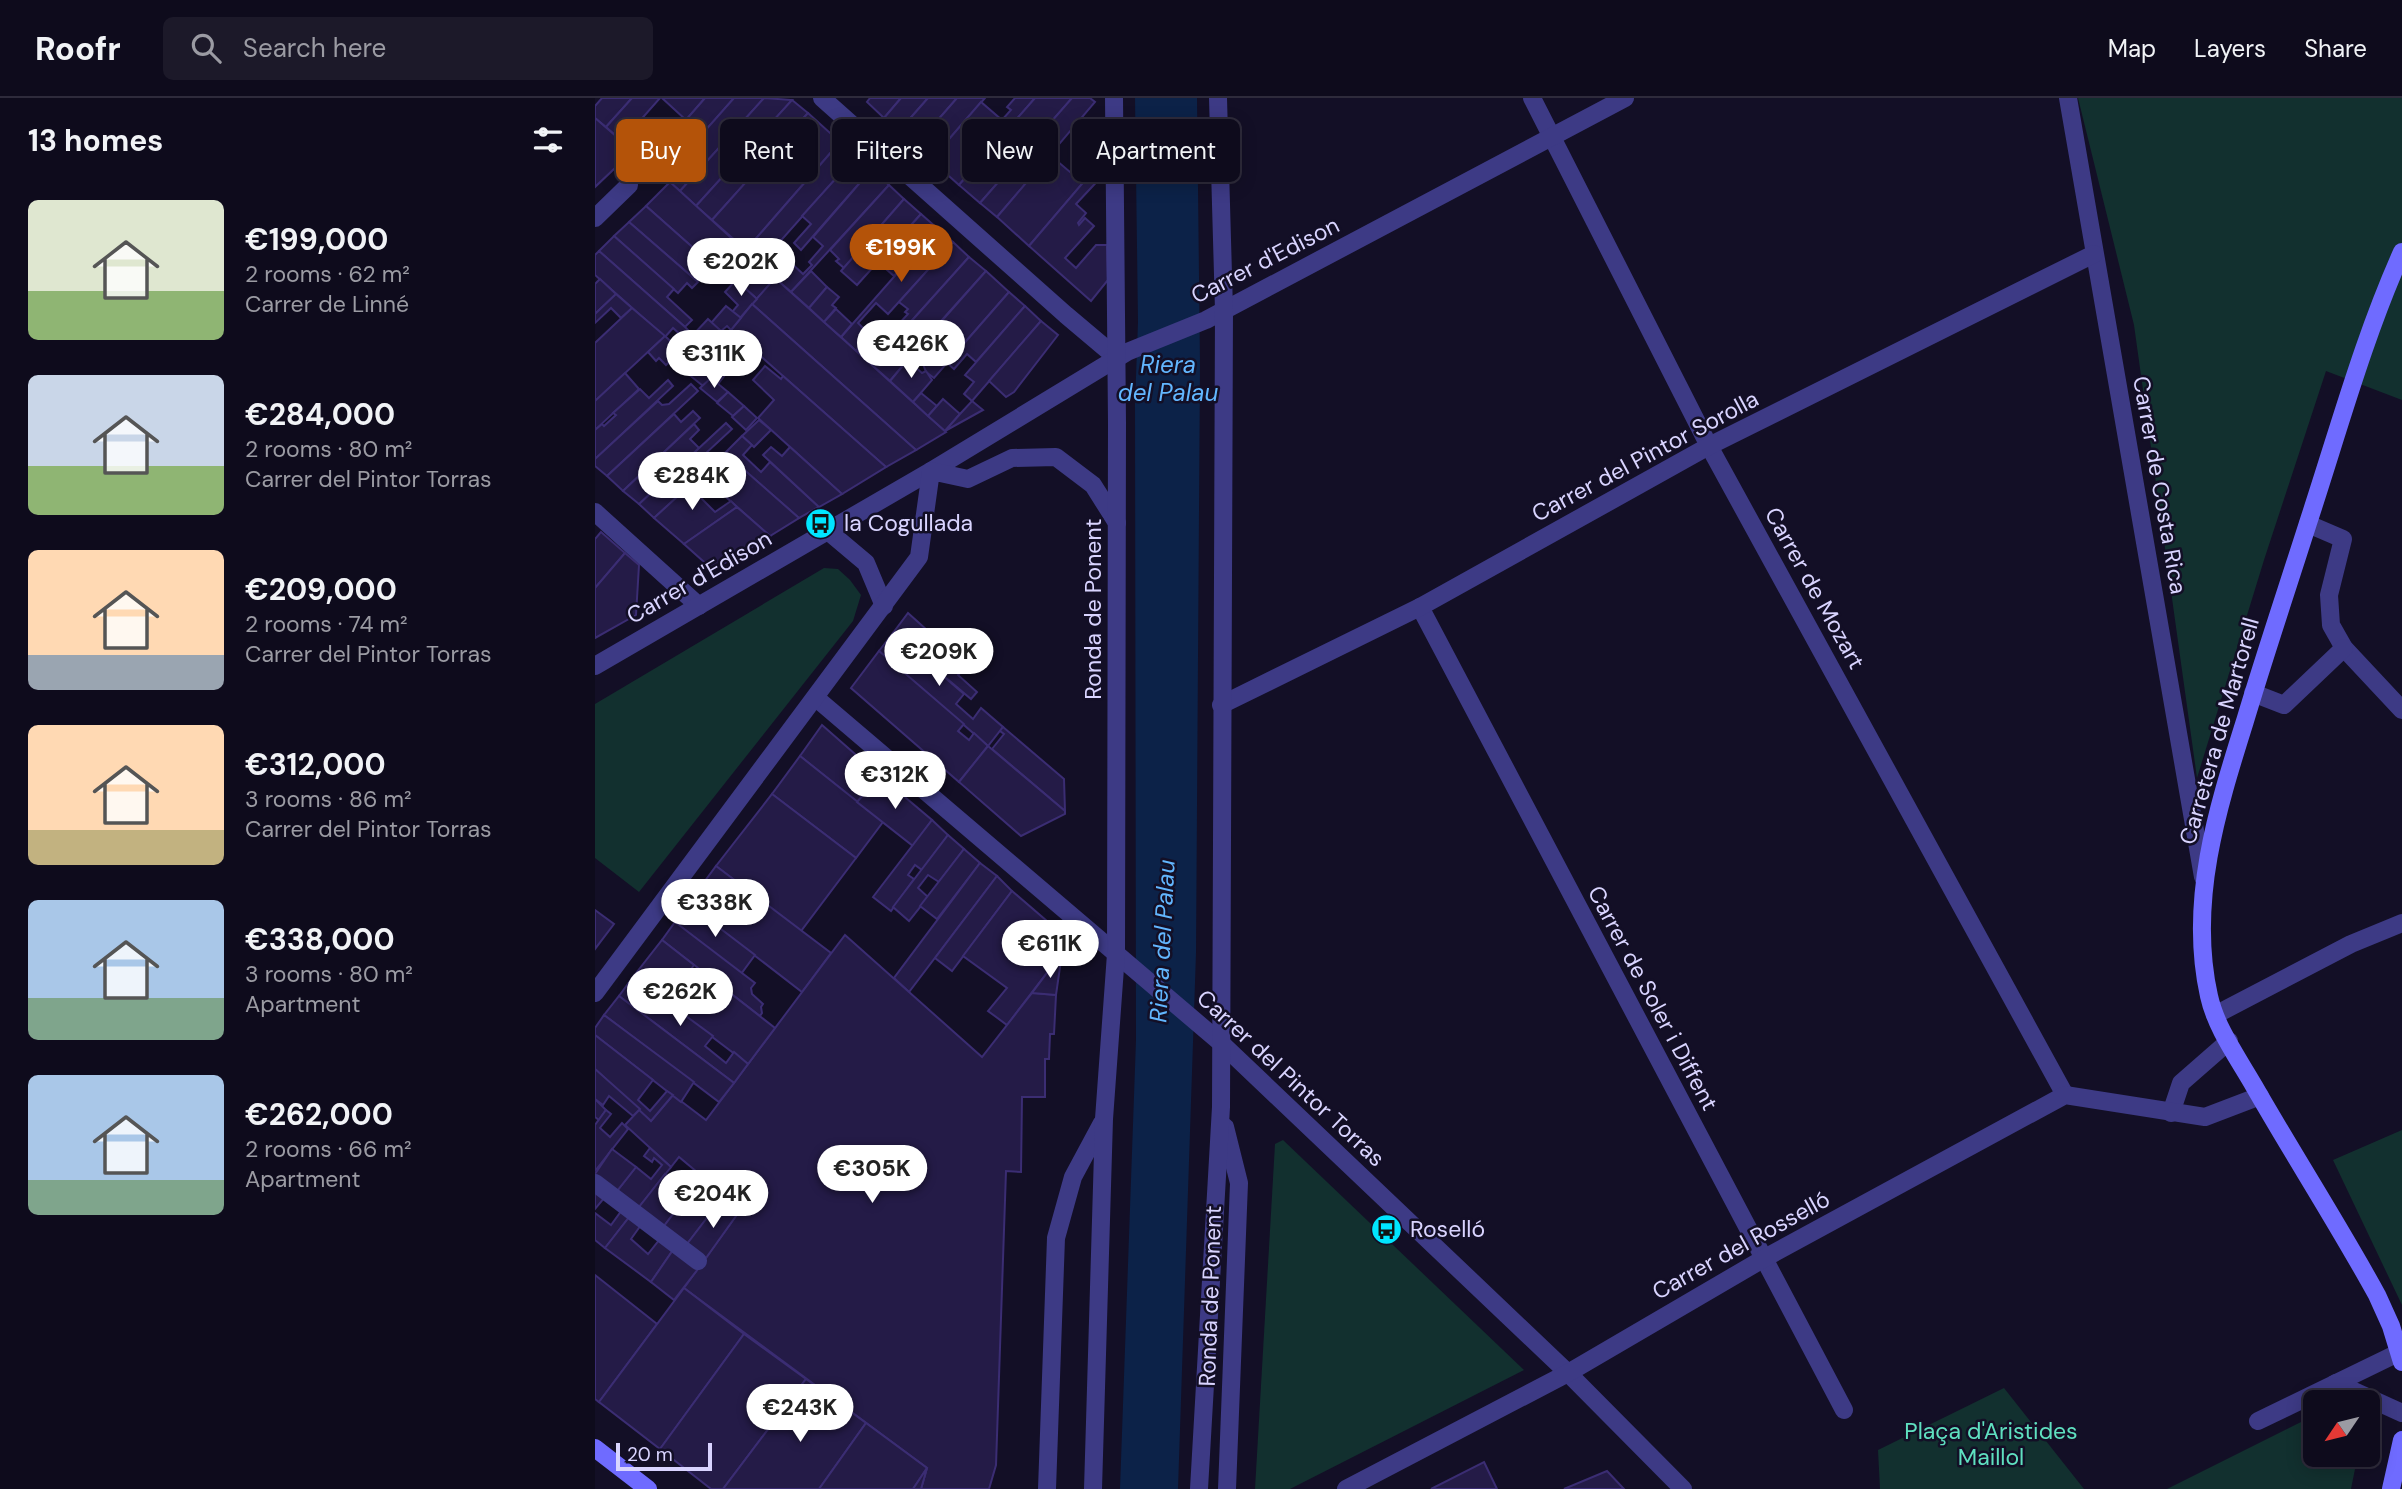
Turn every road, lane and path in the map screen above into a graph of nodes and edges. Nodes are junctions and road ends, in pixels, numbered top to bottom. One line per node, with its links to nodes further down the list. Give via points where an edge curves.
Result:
1 (822, 98): 13 (street, via 1066,315)
2 (1114, 98): 13 (street, Ronda de Ponent)
3 (1218, 98): 12 (street, Ronda de Ponent)
4 (1532, 98): 7 (street, Carrer de Mozart)
5 (1625, 98): 7 (street, Carrer d'Edison)
6 (2068, 98): 11 (street, Carrer de Costa Rica)
7 (1553, 136): 12 (street, Carrer d'Edison); 14 (street, Carrer de Mozart)
8 (629, 185): 9 (street)
9 (595, 218)
10 (2402, 252): 18 (street, Carretera de Martorell)
11 (2094, 254): 14 (street, Carrer del Pintor Sorolla); 29 (street, Carrer de Costa Rica)
12 (1224, 310): 13 (street, Carrer d'Edison); 27 (street, Ronda de Ponent)
13 (1122, 355): 15 (street, Carrer d'Edison); 17 (street, Ronda de Ponent)
14 (1709, 446): 22 (street, Carrer del Pintor Sorolla); 36 (street, Carrer de Mozart)
15 (931, 471): 17 (street, via 968,479 1012,458 1056,457 1093,485); 19 (street, Carrer d'Edison); 21 (street, via 919,557)
16 (595, 512): 20 (street)
17 (1117, 523): 31 (street, Ronda de Ponent)
18 (2308, 524): 23 (street, via 2343,539 2329,595 2331,625); 25 (street, Carretera de Martorell)
19 (828, 531): 20 (street, Carrer d'Edison); 21 (street, via 866,564)
20 (699, 606): 24 (street, Carrer d'Edison)
21 (884, 606): 26 (street)
22 (1420, 607): 27 (street, Carrer del Pintor Sorolla); 42 (street, Carrer de Soler i Diffent)
23 (2344, 648): 25 (street, via 2284,705); 28 (street)
24 (595, 666)
25 (2253, 694): 29 (street, Carretera de Martorell, via 2216,813)
26 (815, 698): 31 (street, Carrer del Pintor Torras); 32 (street)
27 (1221, 705): 35 (street, Ronda de Ponent)
28 (2402, 710)
29 (2204, 881): 33 (street, Carretera de Martorell, via 2202,936)
30 (2402, 923): 33 (street, via 2351,944)
31 (1116, 954): 35 (street, Carrer del Pintor Torras); 40 (street, Ronda de Ponent)
32 (595, 993)
33 (2215, 1015): 34 (street, Carretera de Martorell)
34 (2229, 1041): 37 (street, Carretera de Martorell); 39 (street, via 2181,1083)
35 (1221, 1042): 38 (street, Ronda de Ponent); 45 (street, Carrer del Pintor Torras)
36 (2065, 1095): 39 (street); 42 (street, Carrer del Rosselló)
37 (2260, 1096): 39 (street, via 2205,1117); 44 (street, Carretera de Martorell, via 2377,1294)
38 (1221, 1107): 56 (street, Ronda de Ponent); 57 (street, Ronda de Ponent, via 1239,1183)
39 (2171, 1113)
40 (1104, 1119): 54 (street, Ronda de Ponent, via 1073,1177 1056,1238); 55 (street, Ronda de Ponent)
41 (595, 1183): 43 (street)
42 (1763, 1259): 45 (street, Carrer del Rosselló); 47 (street, Carrer de Soler i Diffent)
43 (698, 1261)
44 (2401, 1357): 46 (street)
45 (1568, 1373): 58 (street, Carrer del Rosselló); 59 (street, Carrer del Pintor Torras)
46 (2336, 1383): 48 (street); 49 (street)
47 (1844, 1410)
48 (2402, 1413)
49 (2257, 1421)
50 (2402, 1440): 52 (street)
51 (595, 1448): 53 (street)
52 (2400, 1468): 60 (street)
53 (648, 1489)
54 (1047, 1489)
55 (1093, 1489)
56 (1199, 1489)
57 (1227, 1489)
58 (1346, 1489)
59 (1683, 1489)
60 (2391, 1489)

